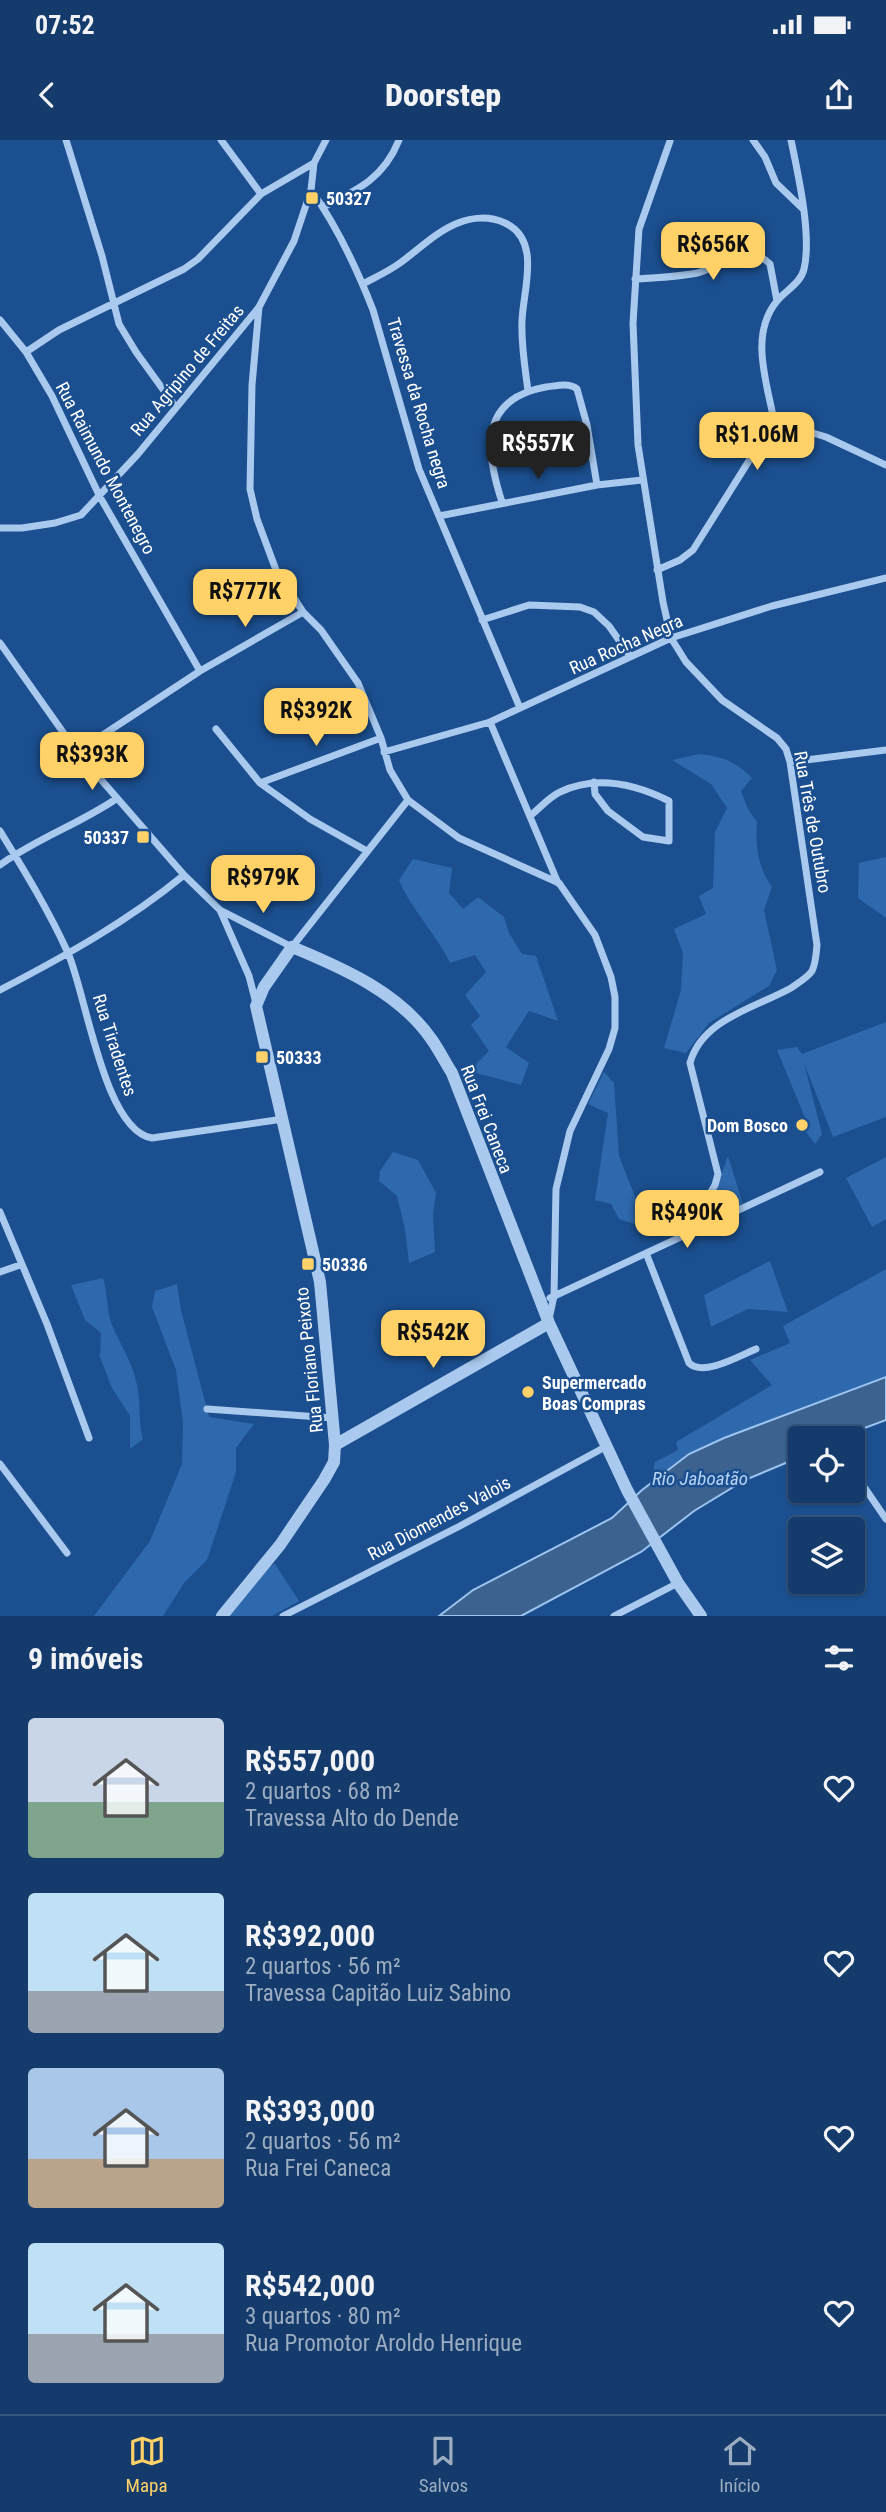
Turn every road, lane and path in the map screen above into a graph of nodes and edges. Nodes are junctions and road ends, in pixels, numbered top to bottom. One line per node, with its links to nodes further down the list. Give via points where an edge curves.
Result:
1 (66, 140): 16 (street)
2 (221, 140): 10 (street)
3 (326, 140): 8 (street, Rua Agripino de Freitas)
4 (399, 140): 11 (street, via 382,171)
5 (753, 140): 12 (street, via 776,183)
6 (791, 140): 12 (street)
7 (670, 141): 13 (street, Rua Três de Outubro, via 639,229)
8 (314, 163): 9 (street, Rua Agripino de Freitas); 10 (street)
9 (311, 190): 11 (street, Travessa da Rocha negra); 17 (street, Rua Agripino de Freitas, via 295,241)
10 (261, 194): 16 (street, via 184,270)
11 (323, 207): 14 (street, Travessa da Rocha negra)
12 (803, 209): 15 (street, via 804,272)
13 (635, 278): 15 (street, via 698,272 734,258 763,258 770,264); 24 (street, Rua Três de Outubro, via 635,407)
14 (363, 284): 20 (street, via 456,223 494,218 512,226 527,253 522,353); 28 (street, Travessa da Rocha negra, via 419,469)
15 (777, 301): 22 (street, via 762,335)
16 (115, 304): 19 (street, via 59,330); 21 (street, via 119,324)
17 (259, 307): 21 (street, Rua Agripino de Freitas); 32 (street, Rua Agripino de Freitas, via 250,489 276,570)
18 (0, 320): 19 (street, Rua Raimundo Montenegro)
19 (26, 352): 26 (street, Rua Raimundo Montenegro)
20 (528, 391): 25 (street, via 569,385 577,389); 27 (street, via 504,404 494,430 490,459)
21 (175, 406): 26 (street, Rua Agripino de Freitas)
22 (774, 421): 23 (street, via 826,437); 30 (street, via 694,550)
23 (886, 465)
24 (642, 481): 25 (street); 30 (street, Rua Três de Outubro)
25 (597, 485): 27 (street)
26 (100, 498): 29 (street, Rua Agripino de Freitas, via 74,519); 37 (street, Rua Raimundo Montenegro)
27 (502, 502): 28 (street)
28 (439, 516): 33 (street, Travessa da Rocha negra)
29 (0, 527)
30 (657, 570): 34 (street, Rua Três de Outubro)
31 (886, 578): 34 (street, Rua Rocha Negra, via 772,606)
32 (303, 611): 37 (street); 41 (street, Rua Agripino de Freitas, via 358,683)
33 (482, 620): 36 (street, via 529,605 580,607 609,626); 38 (street, Travessa da Rocha negra)
34 (671, 638): 36 (street, Rua Rocha Negra); 45 (street, Rua Três de Outubro, via 722,701 782,743)
35 (0, 643): 43 (street, Rua Frei Caneca)
36 (630, 656): 38 (street, Rua Rocha Negra)
37 (200, 671): 43 (street)
38 (520, 708): 39 (street, Rua Rocha Negra)
39 (491, 722): 44 (street, Rua Rocha Negra); 50 (street)
40 (216, 729): 47 (street)
41 (382, 738): 44 (street, Rua Agripino de Freitas); 47 (street)
42 (886, 750): 45 (street)
43 (77, 752): 48 (street, Rua Frei Caneca)
44 (384, 752): 49 (street, Rua Agripino de Freitas)
45 (790, 762): 65 (street, Rua Três de Outubro, via 817,945 815,963 799,983 713,1029 694,1051 690,1063 718,1174)
46 (594, 782): 46 (street, via 643,788 669,801 669,841 643,837 608,811 595,794); 50 (street, via 558,793)
47 (260, 783): 52 (street, via 310,819)
48 (116, 799): 53 (street); 55 (street, Rua Frei Caneca)
49 (408, 800): 52 (street); 56 (street, Rua Agripino de Freitas, via 459,838)
50 (530, 816): 56 (street)
51 (0, 831): 53 (street, Rua Tiradentes)
52 (367, 851): 58 (street)
53 (15, 855): 54 (street); 59 (street, Rua Tiradentes)
54 (0, 865)
55 (184, 875): 57 (street, Rua Frei Caneca); 59 (street, via 127,919)
56 (559, 883): 69 (street, via 606,958 615,1018 609,1049 570,1131 562,1159 553,1232)
57 (219, 910): 58 (street, Rua Frei Caneca); 61 (street, Rua Floriano Peixoto, via 249,976)
58 (292, 947): 61 (street); 70 (street, Rua Frei Caneca, via 385,993 431,1038 452,1073)
59 (68, 954): 60 (street); 62 (street, Rua Tiradentes, via 107,1083 134,1129 157,1138)
60 (0, 990)
61 (256, 1006): 62 (street, Rua Floriano Peixoto)
62 (284, 1119): 74 (street, Rua Floriano Peixoto, via 320,1282)
63 (820, 1172): 65 (street)
64 (0, 1212): 67 (street)
65 (685, 1236): 66 (street)
66 (646, 1253): 69 (street); 72 (street, via 694,1368 705,1369)
67 (20, 1265): 68 (street); 75 (street)
68 (0, 1272)
69 (554, 1296): 70 (street); 71 (street)
70 (541, 1304): 71 (street, Rua Frei Caneca)
71 (548, 1324): 76 (street); 77 (street, Rua Frei Caneca)
72 (756, 1349)
73 (207, 1409): 74 (street)
74 (333, 1418): 76 (street, Rua Floriano Peixoto)
75 (89, 1438)
76 (335, 1445): 83 (street, Rua Floriano Peixoto, via 334,1462 324,1480 280,1545)
77 (607, 1446): 82 (street, Rua Frei Caneca); 84 (street, Rua Diomendes Valois)
78 (0, 1464): 81 (street)
79 (865, 1488): 80 (street)
80 (886, 1519)
81 (67, 1553)
82 (678, 1583): 85 (street); 86 (street, Rua Frei Caneca)
83 (222, 1616)
84 (283, 1616)
85 (614, 1616)
86 (701, 1616)

